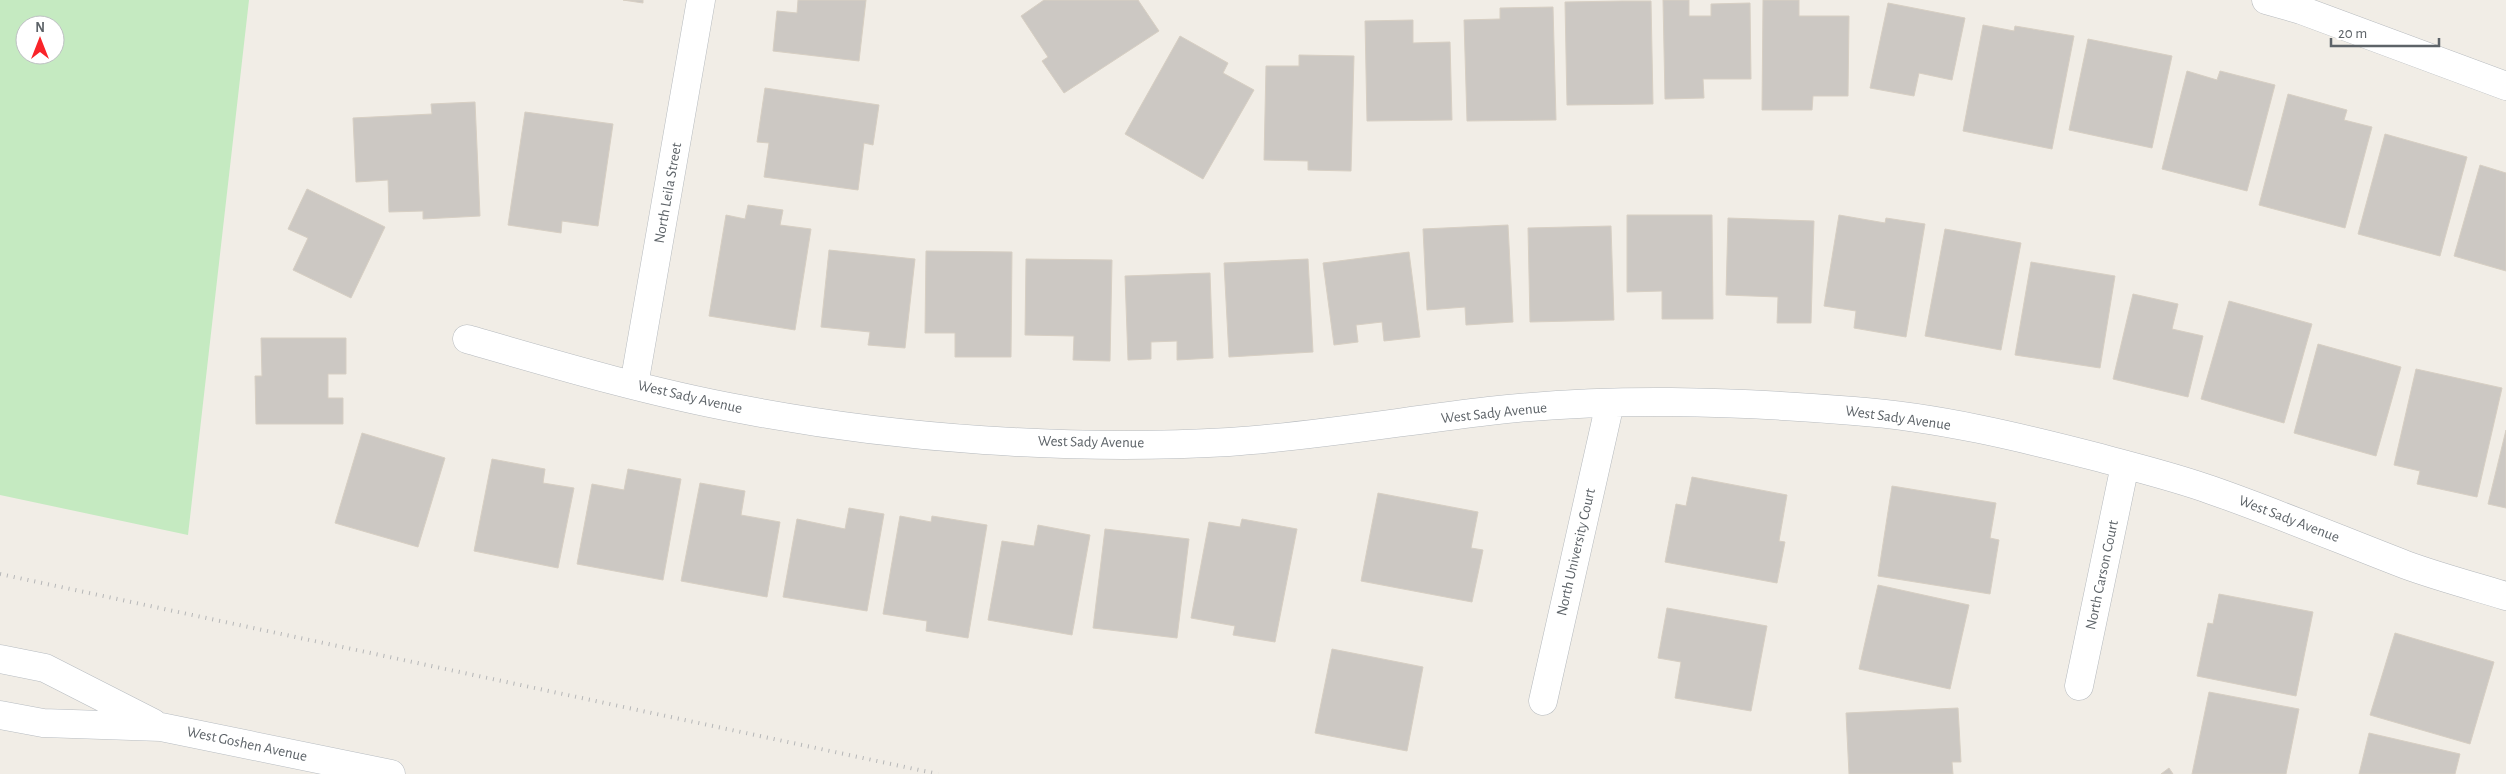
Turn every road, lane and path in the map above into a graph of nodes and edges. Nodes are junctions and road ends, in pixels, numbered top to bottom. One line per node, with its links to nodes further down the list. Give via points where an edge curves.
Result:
1 (701, 0): 5 (street, North Leila Street)
2 (2266, 0): 3 (street)
3 (2506, 86)
4 (467, 339): 5 (street, West Sady Avenue)
5 (634, 385): 6 (street, West Sady Avenue, via 741,410 850,426 962,438 1100,444 1229,442 1493,411)
6 (1610, 403): 7 (street, West Sady Avenue, via 1733,402 1862,411 1964,427); 11 (street, North University Court)
7 (2125, 465): 8 (street, West Sady Avenue, via 2206,488 2412,567); 10 (street, North Carson Court)
8 (2506, 596)
9 (0, 659): 13 (street, West Goshen Avenue, via 45,668)
10 (2079, 686)
11 (1543, 701)
12 (0, 715): 13 (street, West Goshen Avenue, via 43,723)
13 (161, 727): 14 (street, West Goshen Avenue)
14 (391, 774)

